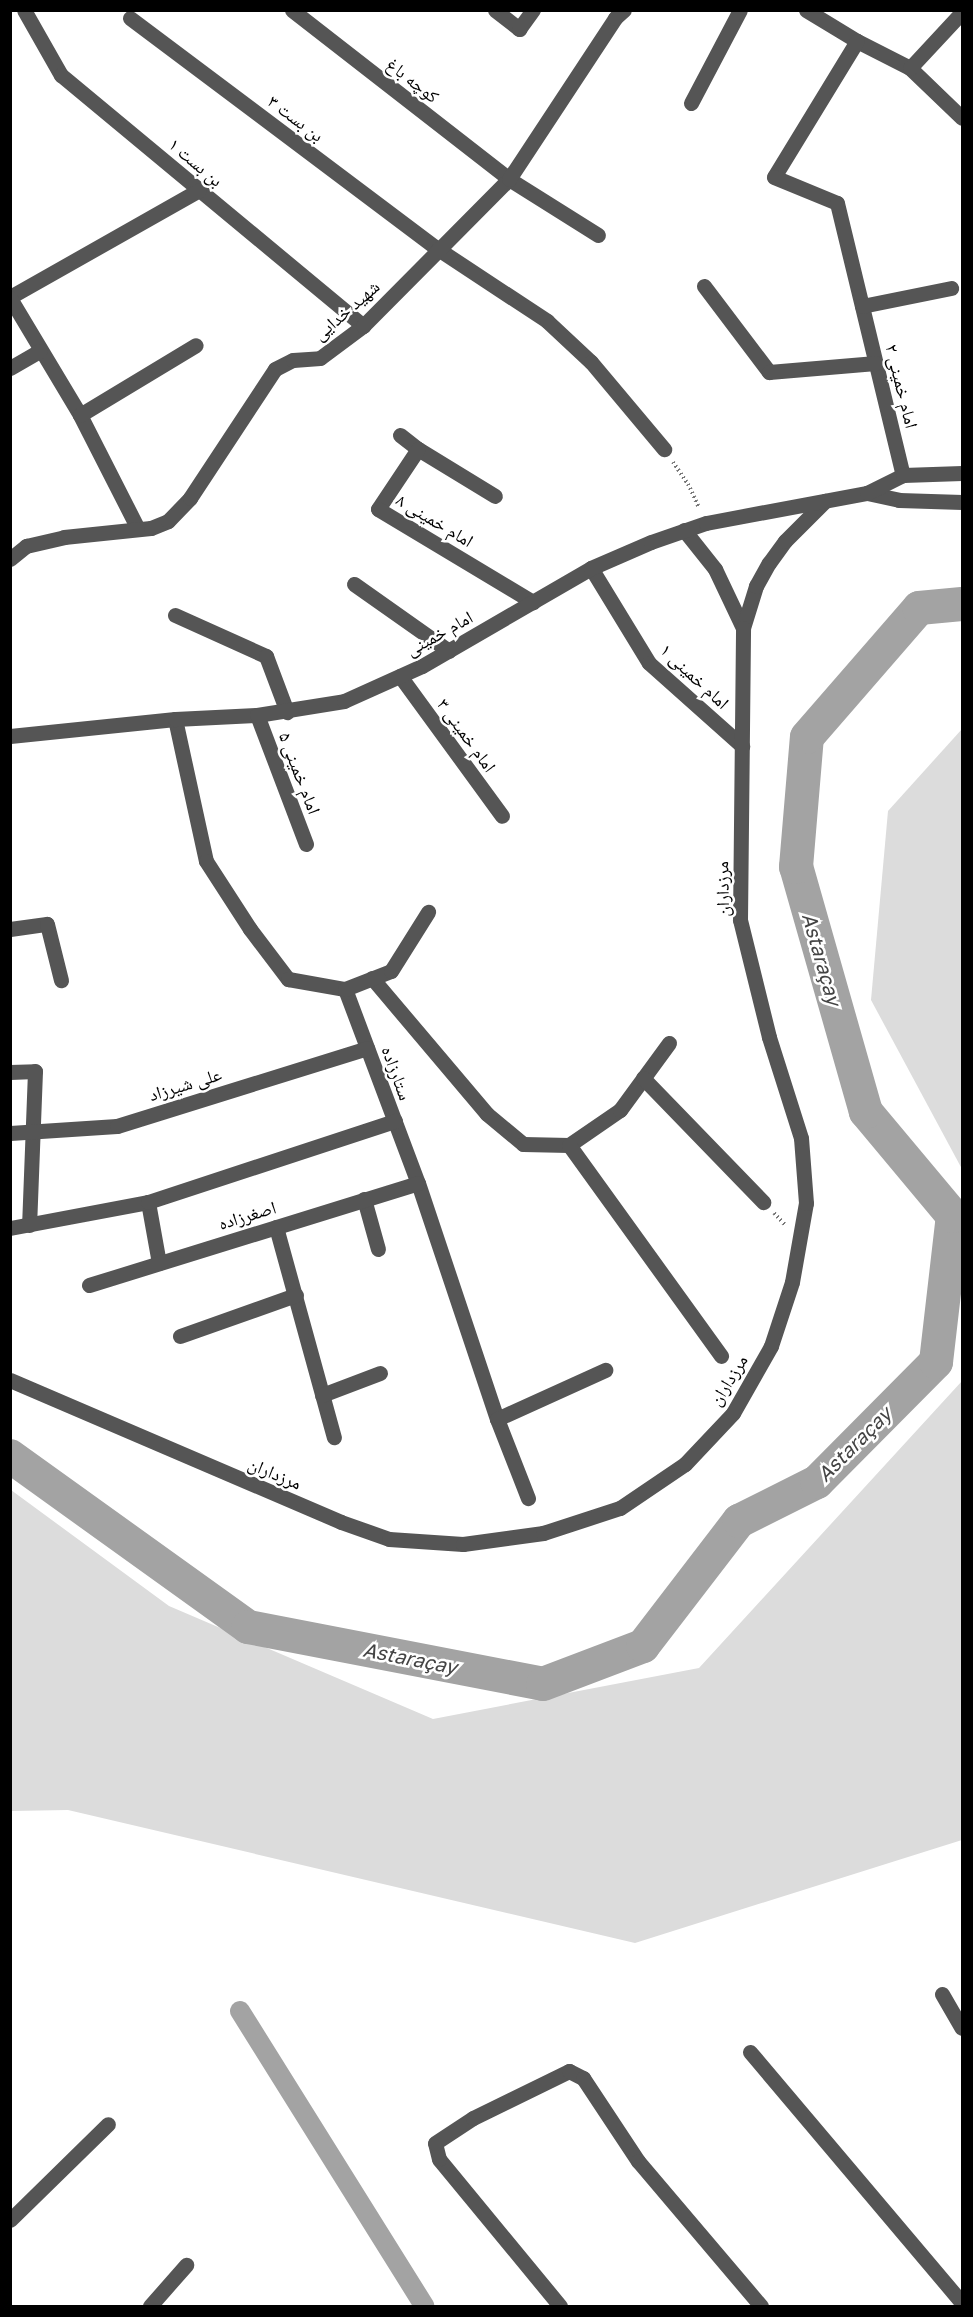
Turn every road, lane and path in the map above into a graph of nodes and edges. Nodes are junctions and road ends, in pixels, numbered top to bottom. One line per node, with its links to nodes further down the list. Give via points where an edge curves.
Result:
1 (24, 10): 15 (street, بن بست ۱, via 61,75)
2 (292, 10): 14 (street, کوچه باغ)
3 (495, 10): 4 (street, via 519,28)
4 (533, 10)
5 (740, 10): 12 (street)
6 (807, 10): 10 (street)
7 (963, 12): 11 (street)
8 (614, 13): 14 (street, شهید خدایی)
9 (130, 18): 17 (street, بن بست ۳)
10 (857, 41): 11 (street); 21 (street, امام خمینی ۲, via 774,177 837,203)
11 (910, 68): 13 (street)
12 (692, 103)
13 (963, 118)
14 (509, 180): 16 (street, کوچه باغ); 17 (street, شهید خدایی)
15 (199, 190): 20 (street); 22 (street, بن بست ۱)
16 (598, 235)
17 (438, 249): 22 (street, شهید خدایی); 30 (street, بن بست ۳, via 547,321 591,362)
18 (704, 286): 25 (street, via 769,372)
19 (951, 288): 21 (street)
20 (10, 297): 24 (street)
21 (862, 306): 25 (street, امام خمینی ۲)
22 (363, 326): 38 (street, شهید خدایی, via 320,358 293,360 275,369 190,498 168,521)
23 (196, 345): 27 (street)
24 (40, 351): 26 (street); 27 (street)
25 (876, 363): 32 (street, امام خمینی ۲)
26 (10, 368)
27 (80, 415): 38 (street)
28 (400, 435): 29 (street)
29 (418, 449): 34 (street); 43 (street, امام خمینی ۸, via 378,509)
30 (664, 449): 37 (path, via 688,484)
31 (963, 473): 32 (street, امام خمینی)
32 (903, 475): 33 (street, امام خمینی)
33 (867, 493): 35 (street, امام خمینی); 36 (street, امام خمینی, via 899,500)
34 (495, 496)
35 (825, 501): 37 (street, امام خمینی); 45 (street, مرزداران, via 784,541 769,563 756,586)
36 (963, 502)
37 (706, 523): 39 (street, امام خمینی)
38 (138, 529): 40 (street, شهید خدایی, via 64,537 26,546)
39 (684, 530): 41 (street, امام خمینی); 45 (street, مرزداران, via 716,569)
40 (10, 559)
41 (591, 568): 43 (street, امام خمینی); 52 (street, امام خمینی ۱, via 649,663)
42 (354, 584): 46 (street)
43 (533, 602): 46 (street, امام خمینی)
44 (175, 615): 48 (street, via 266,656)
45 (743, 627): 52 (street, مرزداران)
46 (449, 651): 47 (street, امام خمینی)
47 (400, 676): 48 (street, امام خمینی, via 344,701); 53 (street, امام خمینی ۳)
48 (287, 712): 49 (street, امام خمینی)
49 (257, 715): 50 (street, امام خمینی); 54 (street, امام خمینی ۵)
50 (175, 719): 51 (street, امام خمینی); 59 (street, via 206,861 288,980)
51 (10, 736)
52 (742, 746): 75 (street, مرزداران, via 740,920 801,1138 806,1203)
53 (502, 816)
54 (306, 844)
55 (428, 912): 57 (street, via 391,971)
56 (10, 929): 58 (street, via 46,924)
57 (372, 978): 59 (street); 67 (street, via 487,1114 523,1144)
58 (61, 980)
59 (345, 989): 61 (street, ستارزاده)
60 (669, 1043): 63 (street)
61 (367, 1048): 64 (street, ستارزاده); 65 (street, علی شیرزاد, via 117,1126)
62 (10, 1072): 65 (street, via 35,1071)
63 (643, 1078): 67 (street, via 620,1110); 71 (street)
64 (394, 1121): 68 (street, ستارزاده); 70 (street)
65 (31, 1131): 66 (street, علی شیرزاد); 72 (street)
66 (10, 1132)
67 (569, 1145): 81 (street)
68 (418, 1183): 69 (street, اصغرزاده); 86 (street, ستارزاده)
69 (364, 1199): 73 (street, اصغرزاده); 76 (street)
70 (148, 1202): 72 (street); 77 (street)
71 (763, 1202): 75 (path)
72 (29, 1225): 74 (street)
73 (276, 1227): 77 (street, اصغرزاده); 79 (street)
74 (10, 1228)
75 (799, 1241): 84 (street, مرزداران, via 792,1282 771,1346 733,1413 685,1464 620,1508 543,1533 463,1544 389,1539 340,1522)
76 (378, 1249)
77 (159, 1263): 78 (street, اصغرزاده)
78 (89, 1285)
79 (296, 1295): 80 (street); 85 (street)
80 (180, 1336)
81 (721, 1356)
82 (605, 1370): 86 (street)
83 (380, 1373): 85 (street)
84 (10, 1380)
85 (322, 1395): 87 (street)
86 (497, 1419): 88 (street, ستارزاده)
87 (334, 1437)
88 (528, 1498)
89 (942, 1994): 90 (street)
90 (963, 2028)
91 (750, 2052): 95 (street)
92 (108, 2124): 93 (street)
93 (10, 2220)
94 (186, 2265): 96 (street)
95 (963, 2303)
96 (150, 2307)
97 (560, 2307): 98 (street, via 439,2159 435,2143 473,2118 569,2071 583,2078 638,2161)
98 (761, 2307)

